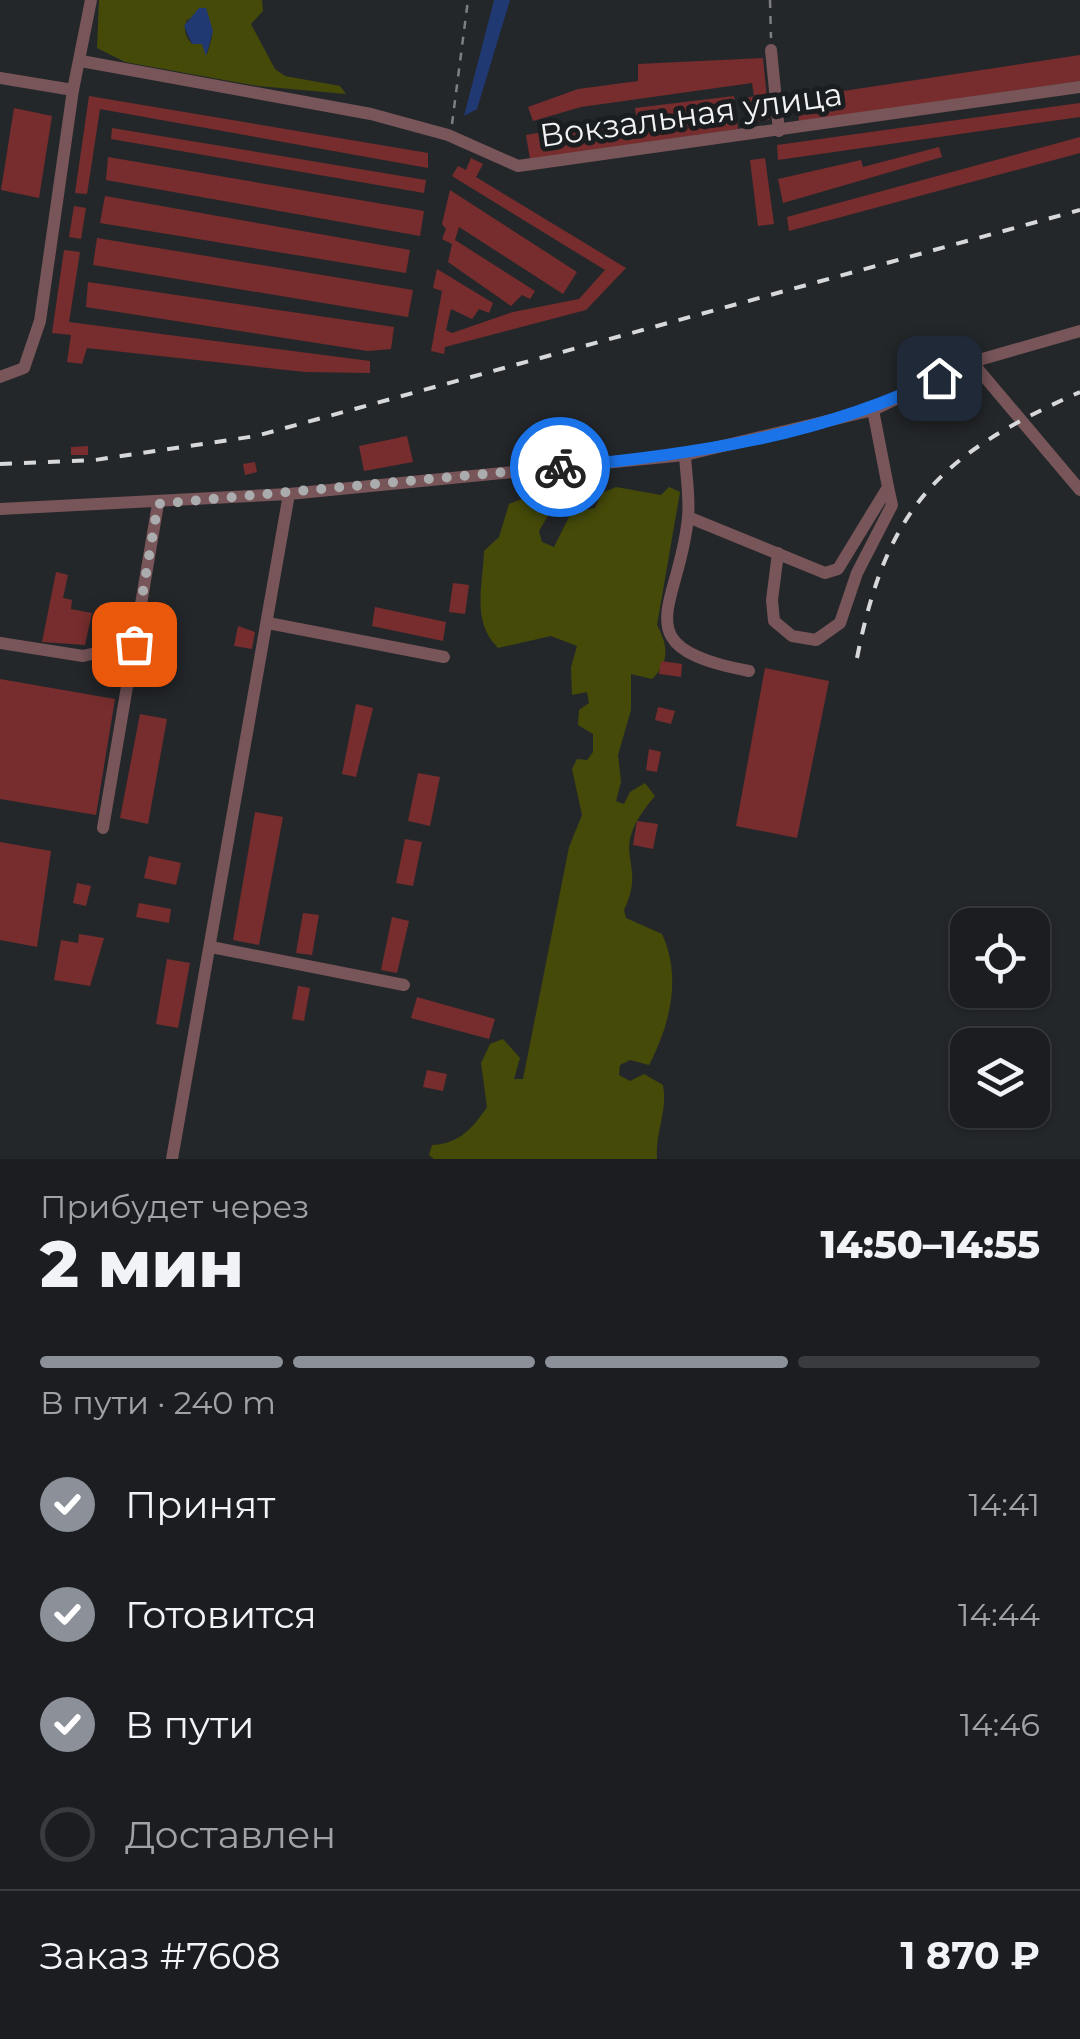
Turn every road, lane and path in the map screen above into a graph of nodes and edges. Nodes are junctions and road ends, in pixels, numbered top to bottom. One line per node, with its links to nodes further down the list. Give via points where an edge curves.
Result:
1 (92, 0): 5 (street)
2 (468, 0): 10 (path)
3 (770, 0): 4 (path)
4 (771, 50): 9 (street)
5 (81, 62): 8 (street); 10 (street, Вокзальная улица, via 372,114)
6 (0, 78): 8 (street)
7 (1080, 87): 9 (street, Вокзальная улица)
8 (72, 90): 13 (street, via 40,321 24,368)
9 (778, 131): 10 (street, Вокзальная улица, via 518,166)
10 (448, 135)
11 (1080, 331): 12 (street)
12 (972, 362): 14 (street); 17 (street)
13 (0, 377)
14 (873, 410): 15 (street); 16 (street)
15 (685, 455): 18 (street); 21 (street)
16 (888, 487): 22 (street, via 838,568 826,572); 22 (street, via 892,505 840,623 816,640 792,636 774,620)
17 (1080, 490)
18 (289, 494): 19 (street); 23 (street)
19 (158, 504): 20 (street); 25 (street)
20 (0, 510)
21 (688, 518): 22 (street); 27 (street, via 669,597 669,632 698,662)
22 (778, 553)
23 (268, 623): 26 (street); 29 (street)
24 (0, 642): 25 (street, via 83,656)
25 (134, 644): 28 (street)
26 (444, 657)
27 (749, 672)
28 (104, 828)
29 (211, 947): 30 (street); 31 (street)
30 (404, 986)
31 (172, 1159)

